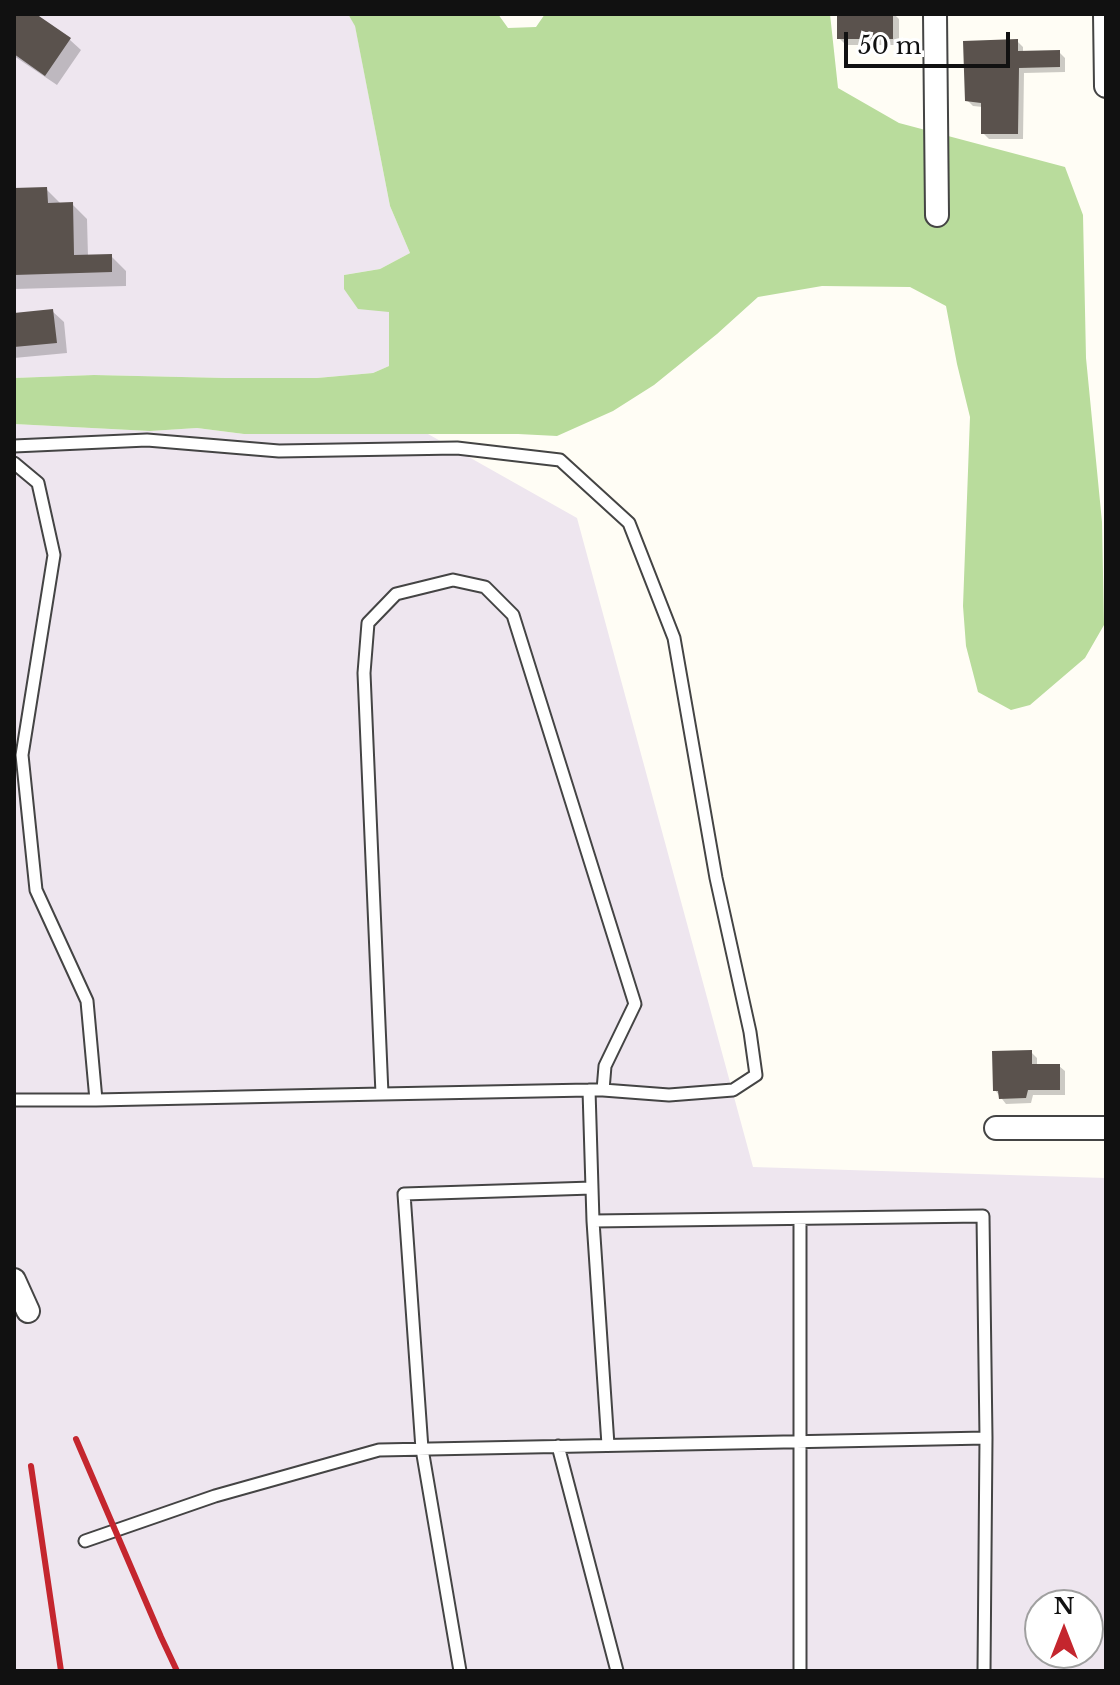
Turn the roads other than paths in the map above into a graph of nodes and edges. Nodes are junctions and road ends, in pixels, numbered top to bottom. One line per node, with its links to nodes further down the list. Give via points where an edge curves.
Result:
1 (935, 14): 4 (street)
2 (1105, 14): 3 (street)
3 (1106, 86)
4 (937, 215)
5 (14, 446): 8 (lane, via 147,440 279,451 457,448 560,460 629,523 674,638 756,1075 733,1090 669,1095)
6 (14, 463): 11 (lane, via 38,483 54,555 22,755 36,890 87,1001)
7 (589, 1090): 8 (lane); 9 (lane); 14 (lane)
8 (603, 1090): 9 (lane, via 605,1066 635,1004 513,615 485,587 453,580 396,594 368,623 364,673)
9 (382, 1094): 11 (lane)
10 (14, 1100): 11 (lane)
11 (96, 1100)
12 (996, 1128): 13 (street)
13 (1106, 1128)
14 (592, 1188): 16 (lane); 23 (lane, via 404,1194)
15 (800, 1219): 16 (lane); 19 (lane, via 983,1216); 20 (lane)
16 (593, 1221): 21 (lane)
17 (14, 1280): 18 (street)
18 (28, 1311)
19 (986, 1438): 20 (lane); 28 (lane)
20 (801, 1441): 21 (lane); 27 (lane)
21 (608, 1445): 22 (lane)
22 (558, 1446): 23 (lane); 26 (lane)
23 (422, 1449): 24 (lane, via 379,1450 215,1496); 25 (lane)
24 (85, 1541)
25 (460, 1671)
26 (617, 1671)
27 (800, 1671)
28 (984, 1671)

